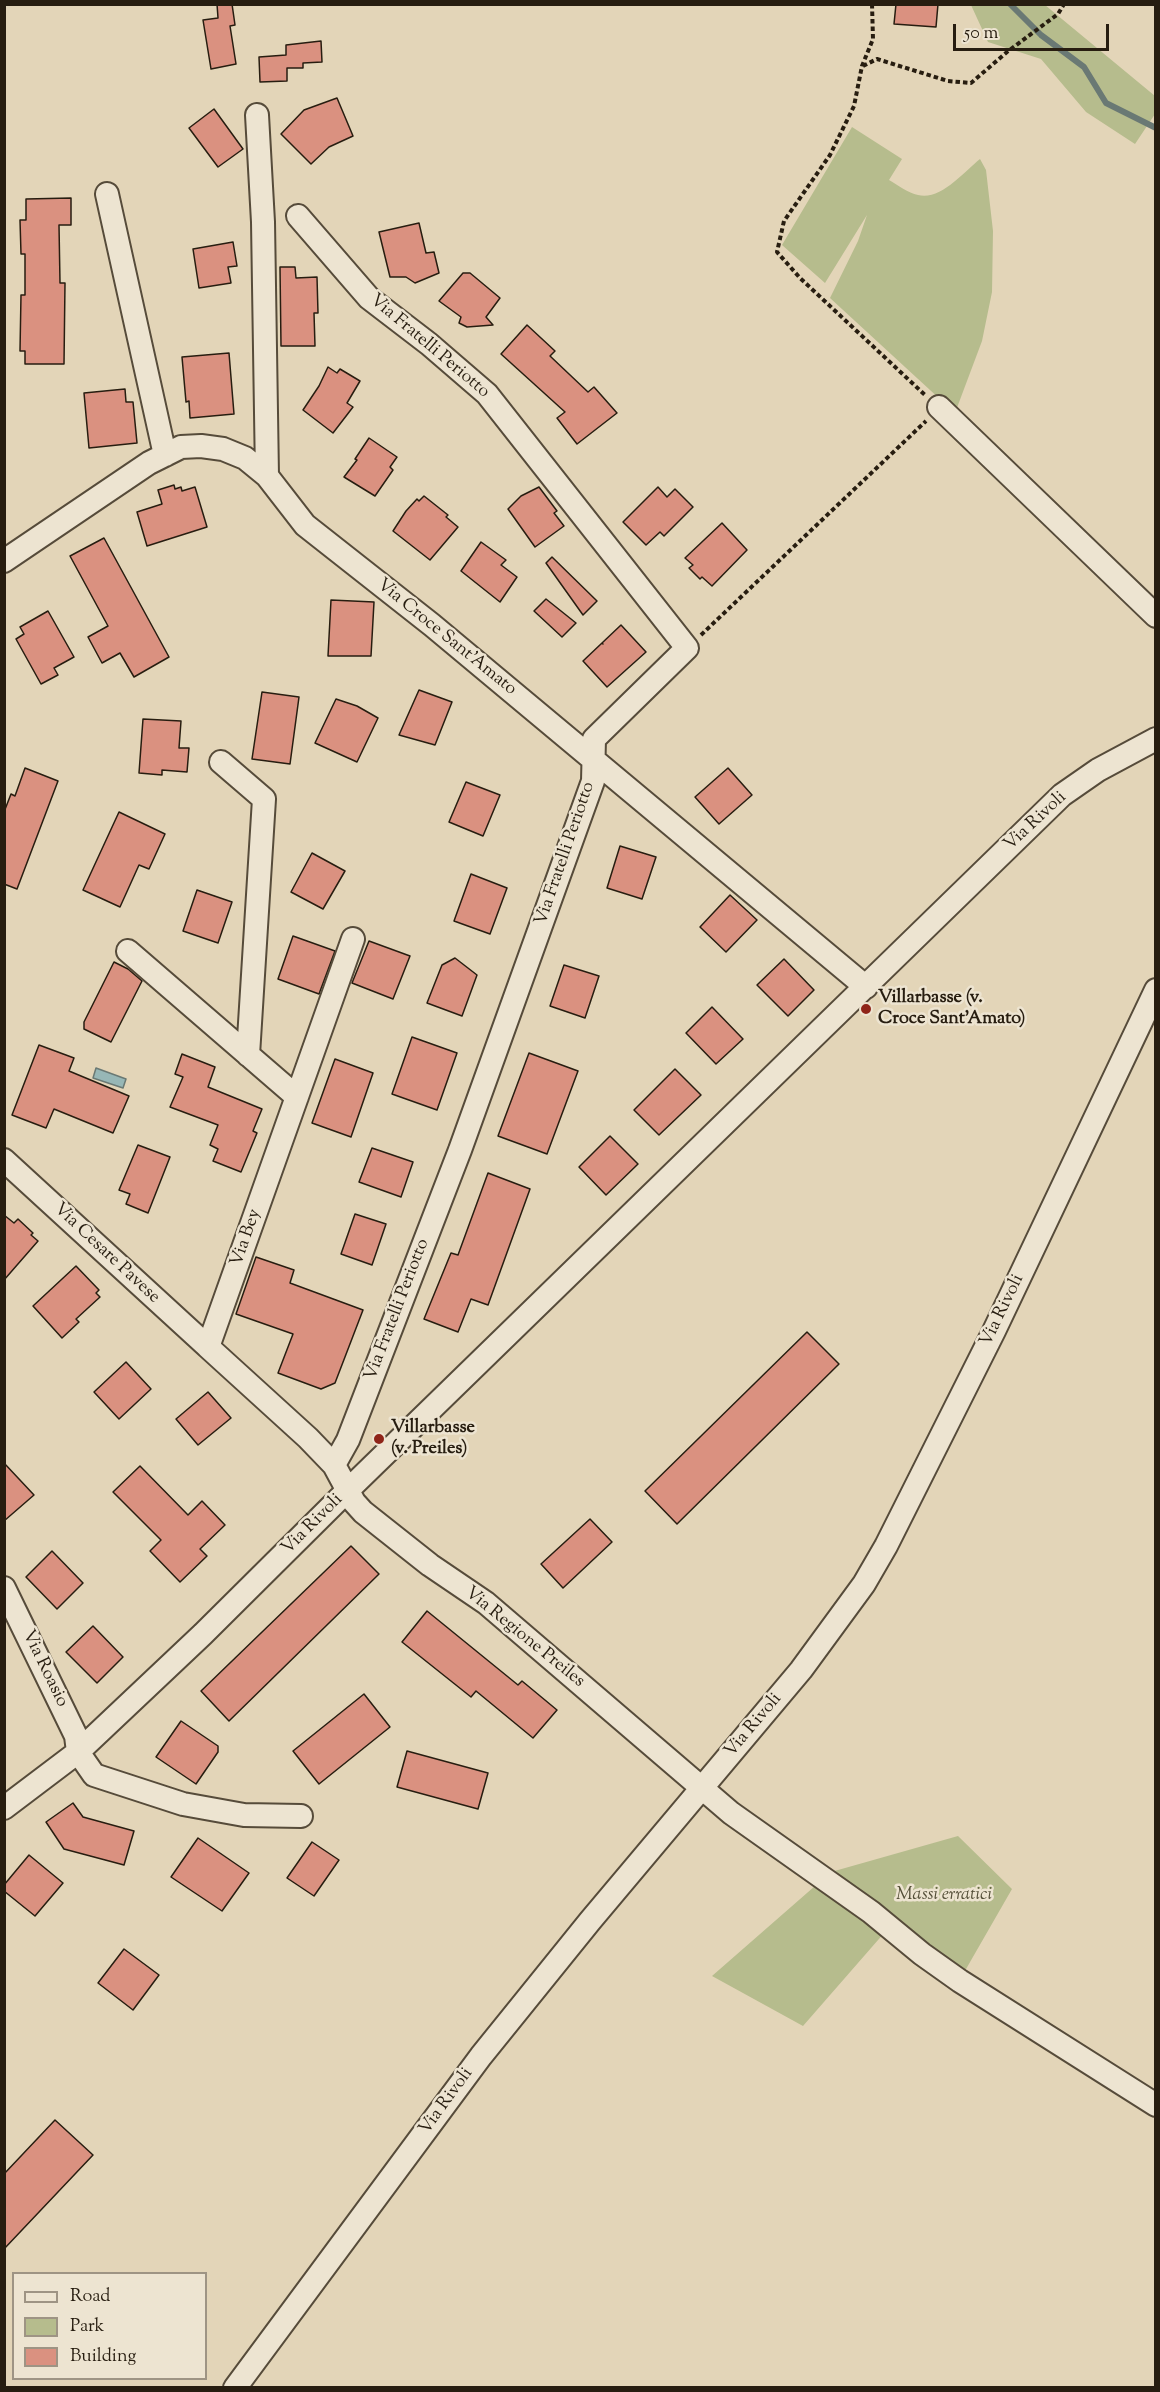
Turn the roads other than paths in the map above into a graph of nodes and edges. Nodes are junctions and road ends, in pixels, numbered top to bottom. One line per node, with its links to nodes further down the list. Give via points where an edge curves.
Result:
1 (257, 115): 6 (street, via 263,222)
2 (107, 194): 5 (street)
3 (298, 216): 10 (street, Via Fratelli Periotto, via 369,298 488,394 687,648 594,739)
4 (939, 407): 8 (street)
5 (165, 455): 6 (street, Via Croce Sant'Amato, via 181,447 223,449 245,458); 7 (street, Via Croce Sant'Amato)
6 (267, 476): 10 (street, Via Croce Sant'Amato, via 305,525)
7 (4, 561)
8 (1155, 616)
9 (1155, 739): 14 (street, Via Rivoli, via 1062,795)
10 (595, 760): 14 (street, Via Croce Sant'Amato); 20 (street, Via Fratelli Periotto, via 592,782 460,1150 348,1440)
11 (221, 762): 16 (street, via 264,800)
12 (352, 939): 17 (street, Via Bey)
13 (128, 951): 16 (street)
14 (866, 987): 21 (street, Via Rivoli)
15 (1155, 990): 24 (street, Via Rivoli, via 994,1331 886,1546 864,1584 801,1670)
16 (248, 1055): 17 (street)
17 (297, 1096): 19 (street, Via Bey)
18 (4, 1160): 19 (street, Via Cesare Pavese)
19 (208, 1347): 20 (street)
20 (334, 1466): 21 (street)
21 (348, 1490): 23 (street, Via Rivoli); 24 (street, Via Regione Preiles, via 363,1512 430,1566 486,1603)
22 (4, 1588): 23 (street, Via Roasio, via 76,1736)
23 (78, 1752): 25 (street, Via Rivoli); 26 (street, via 94,1775 183,1804 244,1815)
24 (702, 1788): 27 (street, Via Regione Preiles, via 931,1961); 28 (street, Via Rivoli, via 495,2039)
25 (4, 1808)
26 (301, 1816)
27 (1155, 2105)
28 (235, 2388)

